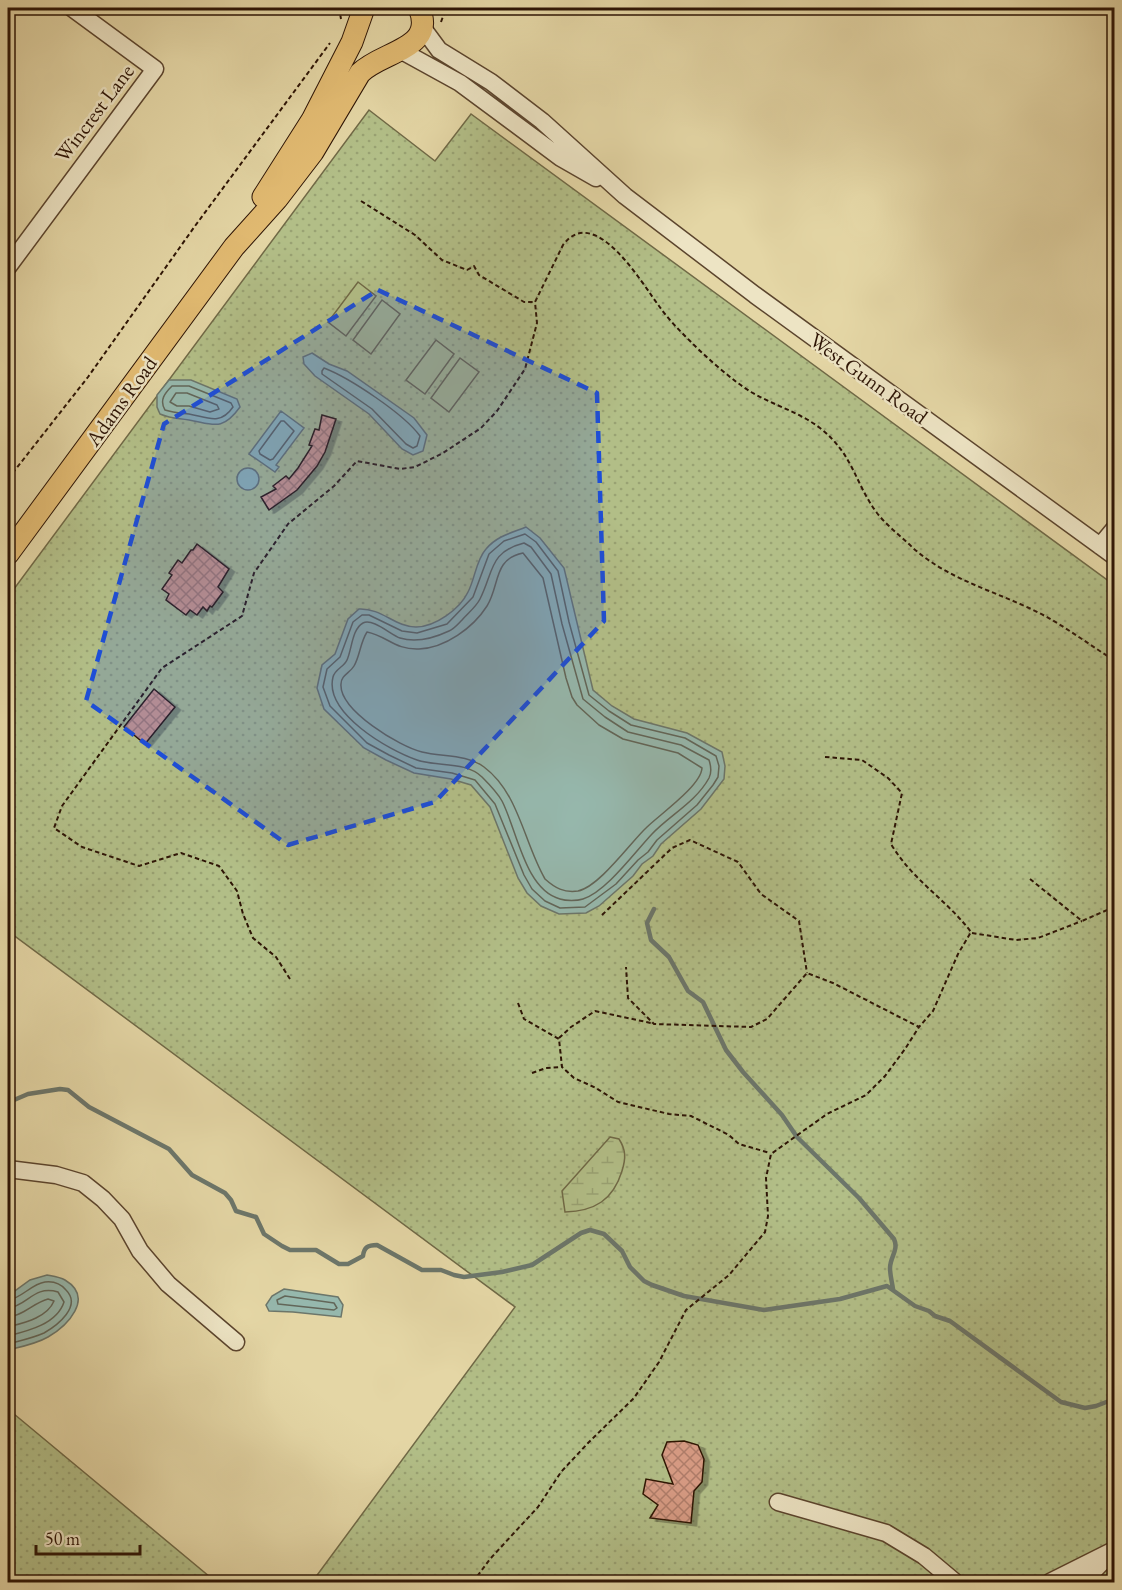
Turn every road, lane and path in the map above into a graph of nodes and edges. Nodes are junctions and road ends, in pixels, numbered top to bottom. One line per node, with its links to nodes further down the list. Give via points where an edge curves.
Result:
1 (72, 8): 12 (street, Wincrest Lane, via 155,69)
2 (339, 8): 6 (path)
3 (446, 8): 5 (path)
4 (360, 13): 8 (main road, West Gunn Road, via 368,41 381,50); 11 (main road, Adams Road, via 352,42 312,120)
5 (427, 18): 8 (main road, Adams Road, via 415,40); 9 (street, West Gunn Road, via 439,50 491,82 542,121)
6 (339, 28)
7 (335, 37): 14 (path, via 88,377)
8 (398, 51): 9 (street, West Gunn Road, via 460,83 561,158); 11 (main road, Adams Road, via 371,63 360,73 313,152)
9 (625, 196): 16 (street, West Gunn Road)
10 (361, 201): 13 (path, via 415,235 442,260 467,270 474,266 479,275 524,302)
11 (234, 247): 17 (main road, Adams Road)
12 (8, 267)
13 (535, 302): 19 (path, via 567,240 584,234 602,240 625,258 659,307 702,353 750,391 801,416 832,438 852,464 878,514 935,566 1049,618); 28 (path, via 537,323 525,369 497,411 481,428 415,467 400,469 357,461 288,524 254,573 242,616 162,668 62,806 54,828 82,847 139,866 181,853 219,866 237,891 253,938 276,957)
14 (8, 479)
15 (1114, 529): 16 (street)
16 (1100, 546): 18 (street, West Gunn Road)
17 (8, 554)
18 (1114, 556)
19 (1114, 660)
20 (825, 757): 25 (path, via 862,760 902,793 891,844 902,862)
21 (1030, 879): 24 (path)
22 (1114, 907): 24 (path)
23 (602, 915): 27 (path, via 672,848 690,840 738,862 761,894 799,921)
24 (1082, 921): 25 (path, via 1038,938 1016,940)
25 (971, 932): 31 (path, via 933,1011)
26 (626, 967): 30 (path, via 628,998)
27 (807, 973): 30 (path, via 767,1019 751,1027); 31 (path)
28 (290, 979)
29 (518, 1003): 32 (path, via 524,1019)
30 (654, 1024): 32 (path, via 595,1011)
31 (919, 1027): 35 (path, via 866,1095 827,1114)
32 (559, 1039): 33 (path)
33 (562, 1067): 34 (path); 35 (path, via 618,1102 691,1116 729,1134 740,1144)
34 (532, 1073)
35 (771, 1154): 40 (path, via 766,1178 765,1232 729,1275 686,1310 659,1362 634,1398 561,1472 538,1507)
36 (8, 1169): 37 (street, via 83,1183 103,1198 168,1284)
37 (236, 1342)
38 (778, 1502): 41 (street, via 886,1533 924,1556)
39 (1114, 1550): 42 (street); 43 (street)
40 (473, 1582)
41 (955, 1582)
42 (1050, 1582)
43 (1083, 1582)

